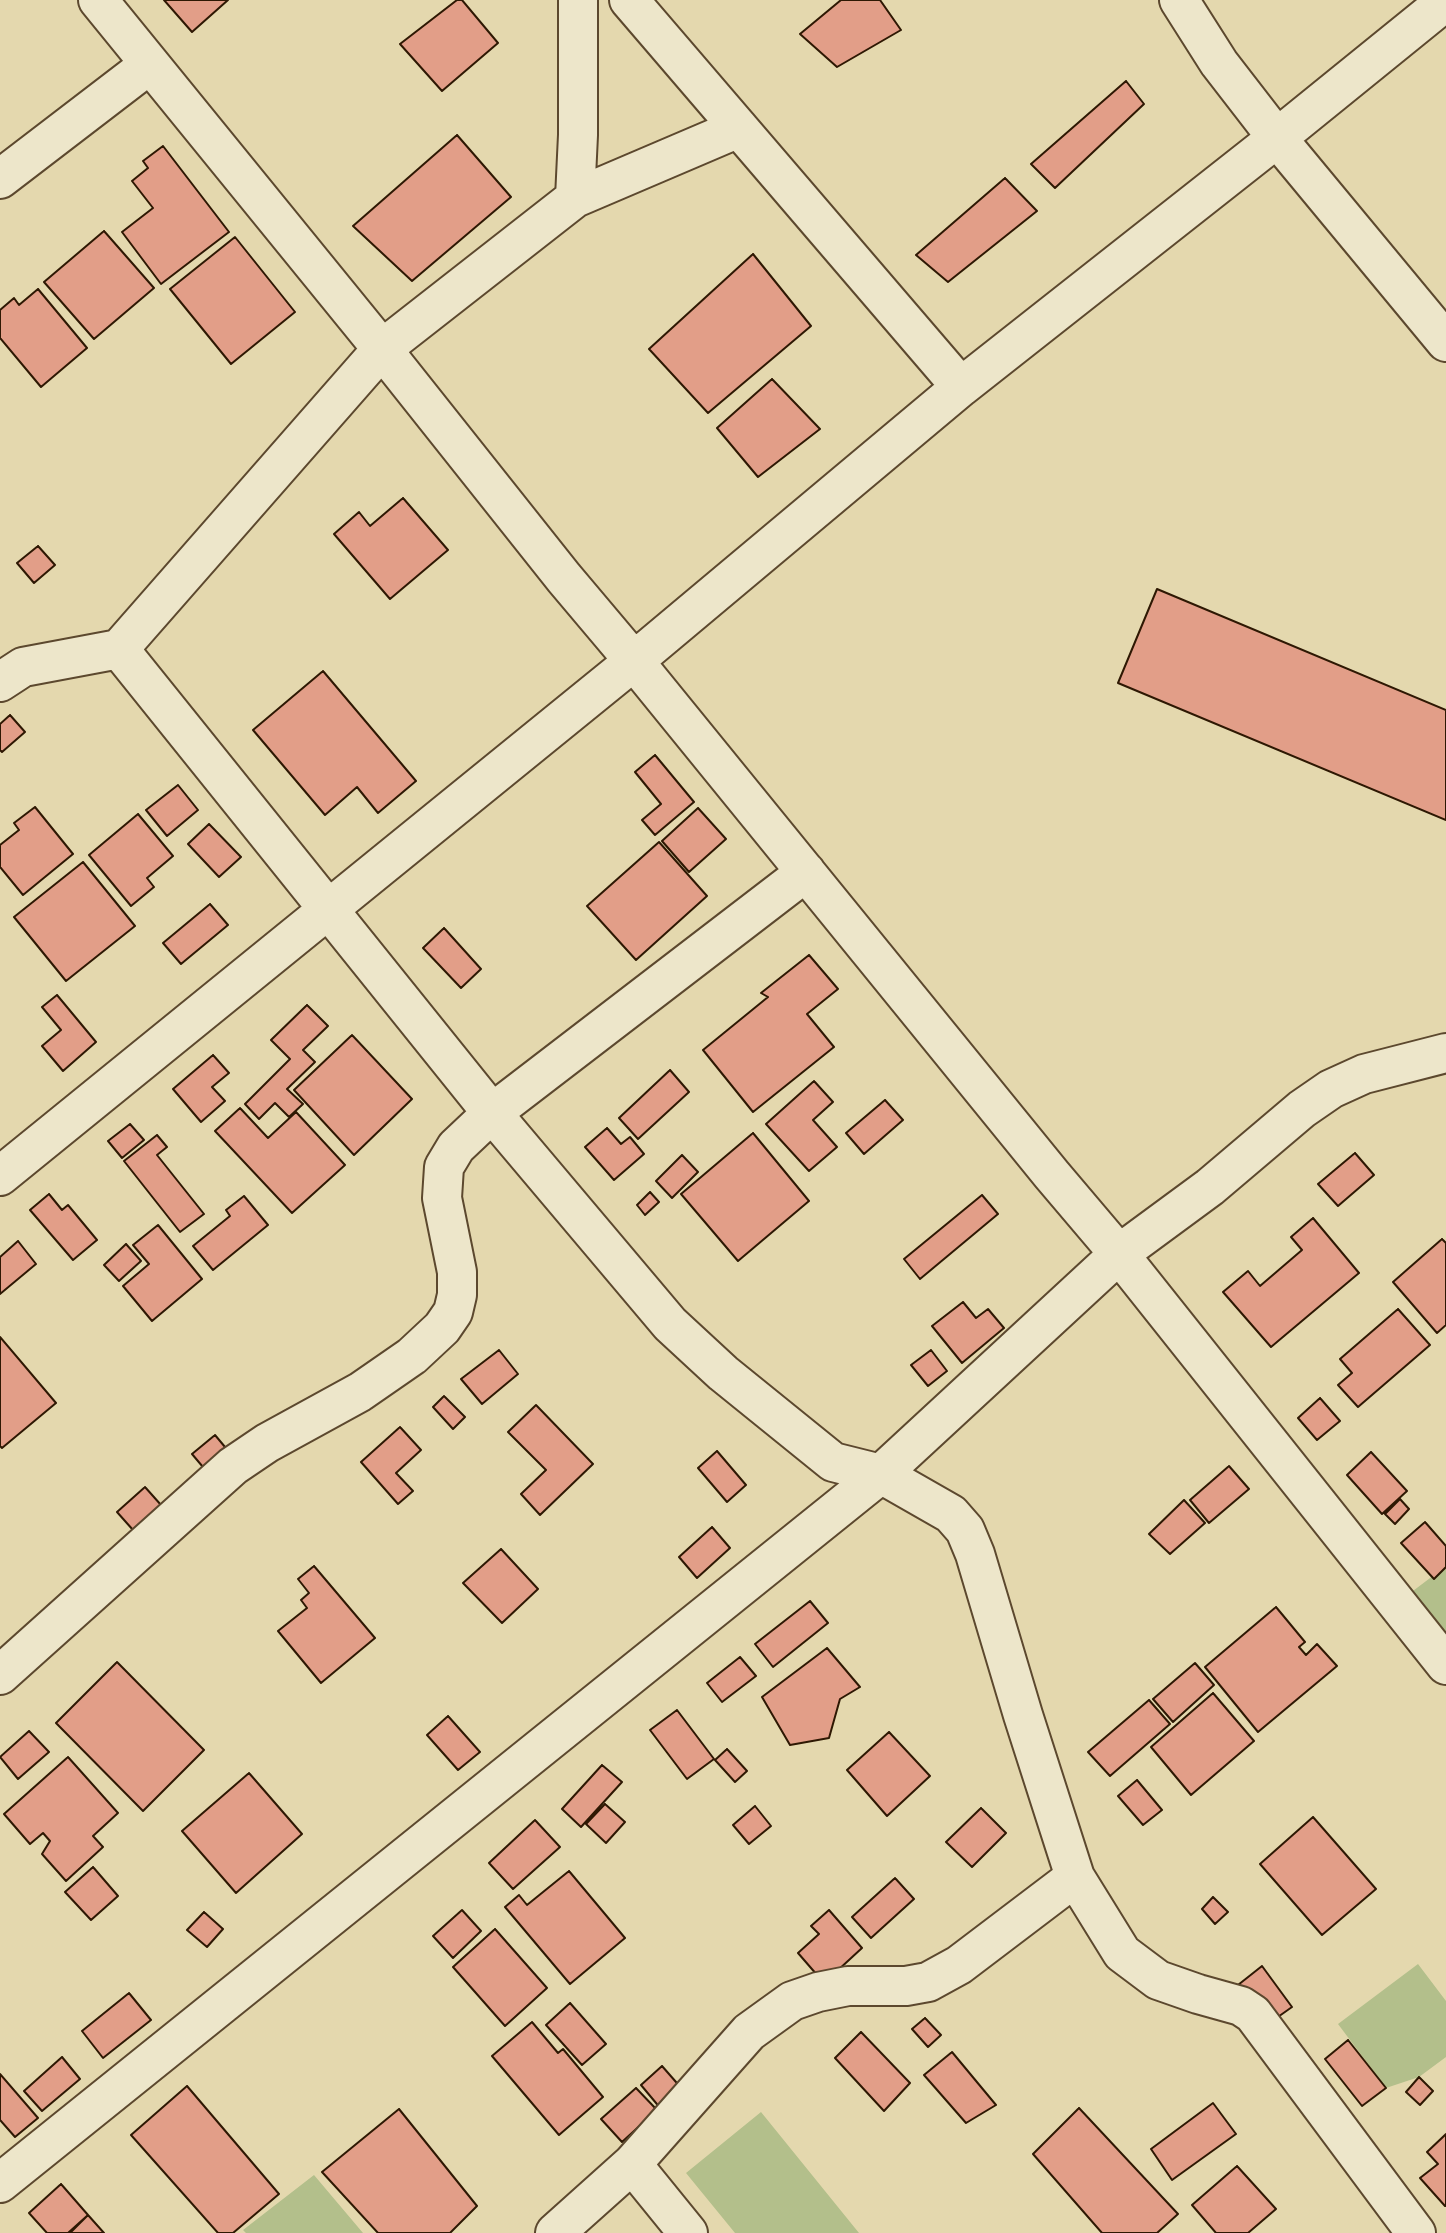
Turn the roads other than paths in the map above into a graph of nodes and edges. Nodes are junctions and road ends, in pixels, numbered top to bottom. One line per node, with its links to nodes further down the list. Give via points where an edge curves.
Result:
1 (98, 0): 6 (street)
2 (578, 0): 10 (street)
3 (629, 0): 7 (street)
4 (1179, 0): 8 (street)
5 (1446, 1): 8 (street)
6 (150, 64): 9 (street); 12 (street)
7 (739, 128): 10 (street); 13 (street)
8 (1277, 138): 11 (street); 13 (street)
9 (0, 179)
10 (575, 198): 12 (street)
11 (1446, 342)
12 (382, 349): 14 (street); 15 (street)
13 (961, 387): 15 (street)
14 (119, 649): 16 (street, via 23,667); 18 (street)
15 (634, 661): 17 (street); 18 (street)
16 (0, 682)
17 (807, 872): 20 (street); 22 (street)
18 (328, 909): 20 (street); 21 (street)
19 (1446, 1053): 22 (street, via 1364,1074 1331,1089)
20 (492, 1114): 23 (street, via 670,1324 833,1462); 25 (street, via 456,1147 444,1167 442,1198 457,1272 457,1295 443,1328 360,1392 233,1466)
21 (0, 1176)
22 (1119, 1254): 23 (street); 24 (street)
23 (881, 1474): 26 (street, via 951,1514 965,1530); 28 (street)
24 (1446, 1665)
25 (0, 1675)
26 (1075, 1877): 27 (street, via 959,1965 928,1982 849,1986 792,2001 749,2032); 31 (street, via 1122,1953 1140,1967 1158,1980 1253,2014)
27 (632, 2164): 29 (street); 30 (street)
28 (0, 2183)
29 (555, 2233)
30 (688, 2233)
31 (1416, 2233)

